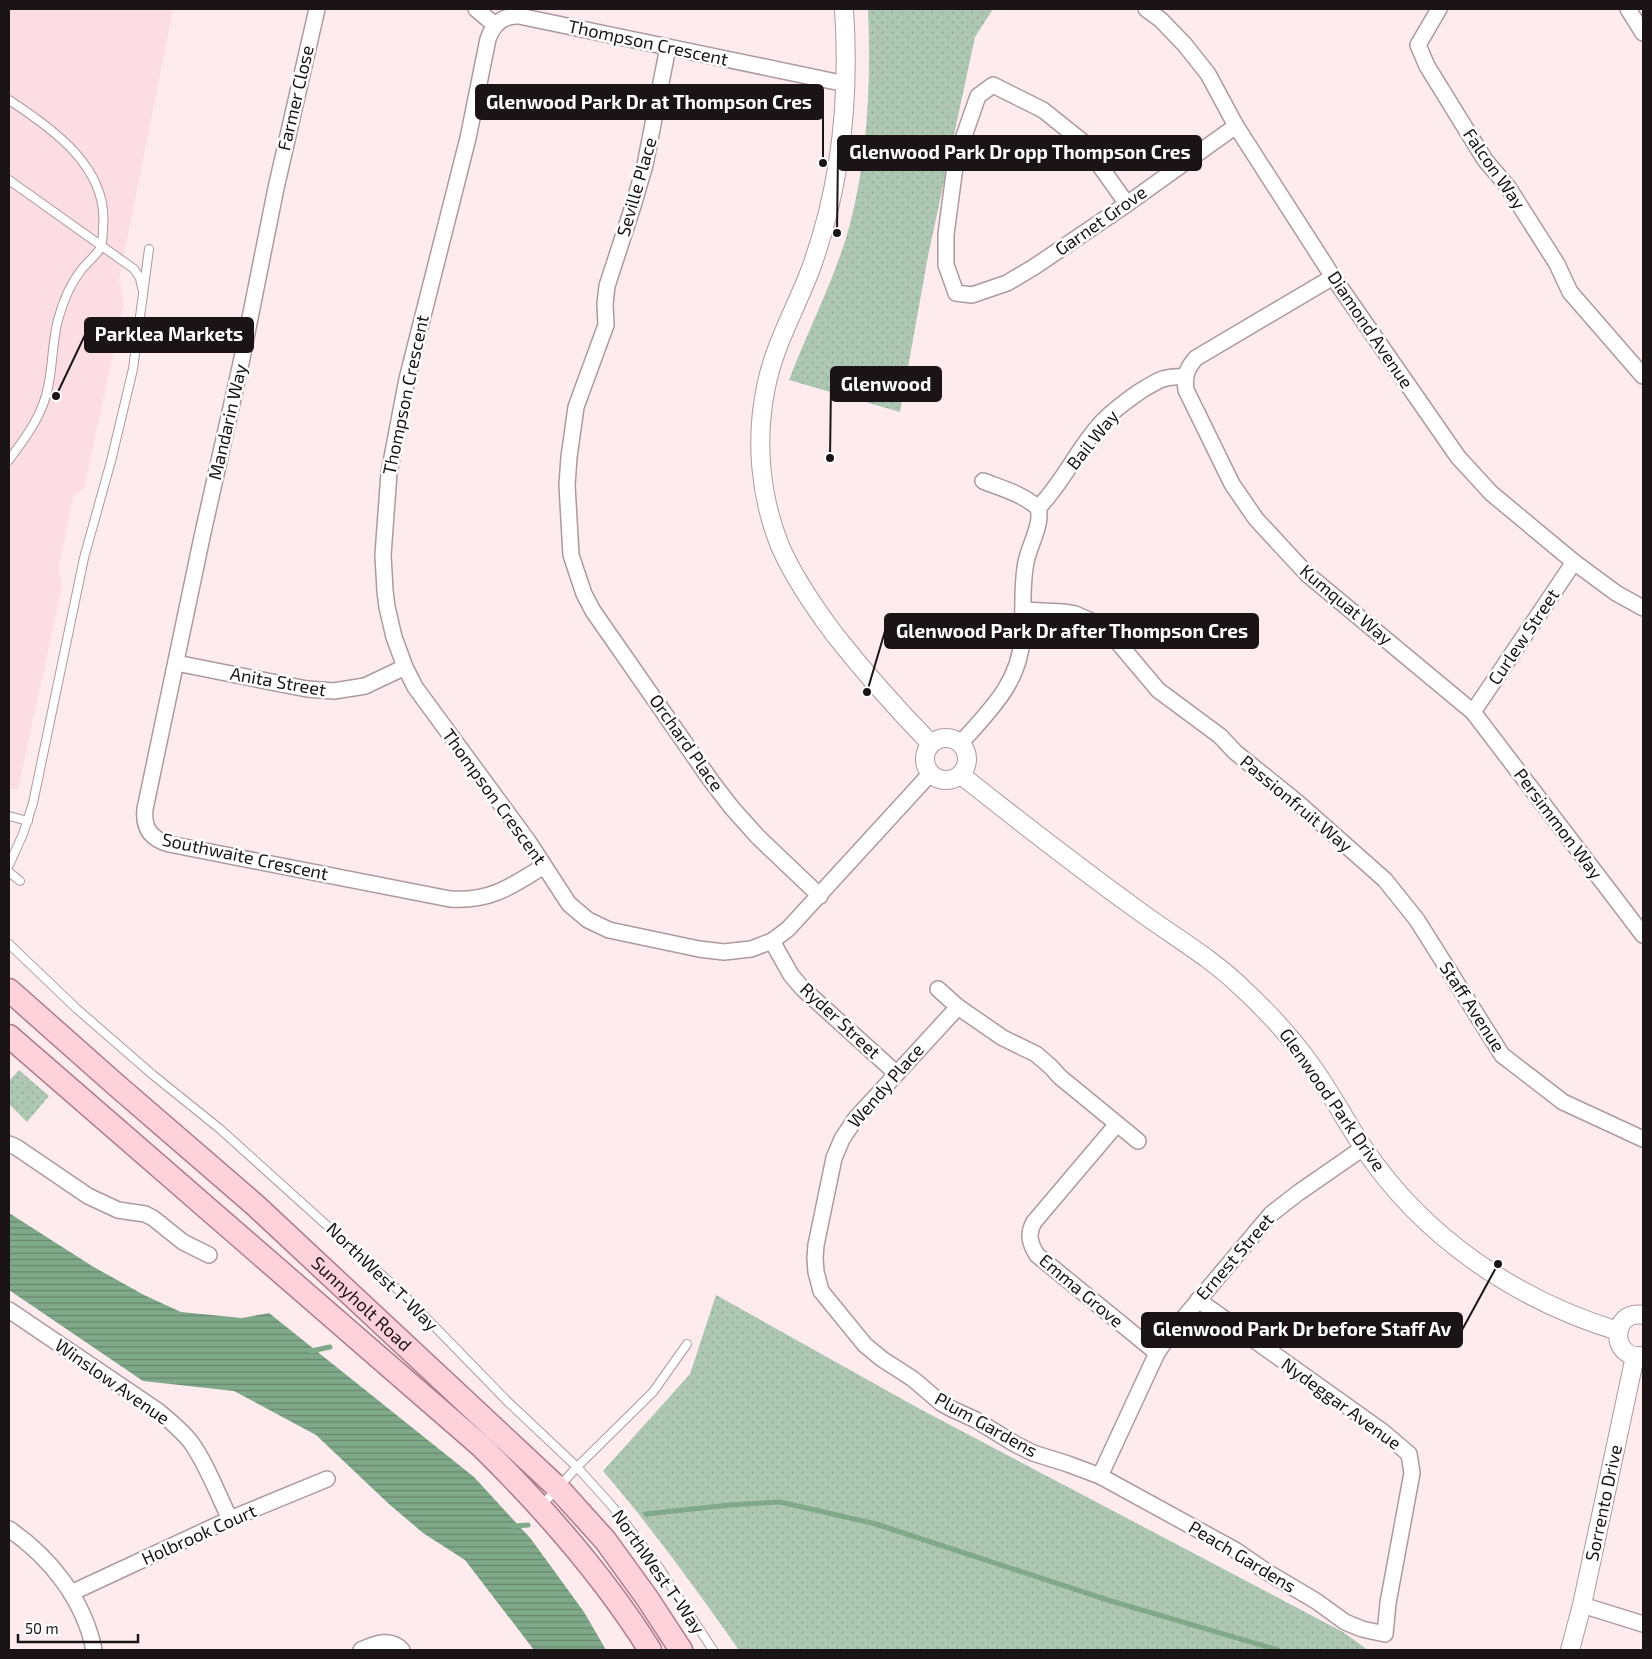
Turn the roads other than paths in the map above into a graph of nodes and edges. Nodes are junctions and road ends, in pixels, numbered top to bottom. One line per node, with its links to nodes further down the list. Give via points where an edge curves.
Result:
1 (317, 9): 14 (street, Farmer Close)
2 (476, 9): 7 (street)
3 (844, 9): 10 (street)
4 (1146, 9): 12 (street, Diamond Avenue, via 1185,45 1208,74)
5 (1439, 9): 21 (street, Falcon Way, via 1418,45 1426,66 1485,160 1508,187 1557,264 1570,292)
6 (1628, 9): 8 (street)
7 (495, 25): 9 (street, Thompson Crescent, via 505,18 519,16); 31 (street, Thompson Crescent, via 488,39 468,138 407,379 390,463 384,542 385,591 391,624)
8 (1643, 34)
9 (668, 47): 10 (street, Thompson Crescent); 20 (street, Seville Place, via 645,165 607,286)
10 (846, 84): 33 (street, via 842,140 827,217 766,386 761,425 761,467 774,528 798,582 864,672)
11 (9, 100): 16 (lane, via 57,136 94,177 104,207)
12 (1236, 126): 15 (street, Garnet Grove); 18 (street, Diamond Avenue)
13 (9, 180): 16 (lane)
14 (276, 188): 26 (street, Mandarin Way)
15 (1127, 204): 15 (street, Garnet Grove, via 1083,142 1043,110 993,85 978,96 956,159 946,234 946,265 956,293 972,295 1007,283)
16 (101, 247): 19 (lane, via 134,269); 23 (lane, via 77,275 66,294 54,336 48,387 38,418)
17 (149, 249): 19 (lane)
18 (1334, 277): 22 (street, via 1196,358); 27 (street, Diamond Avenue, via 1458,457 1492,493)
19 (143, 292): 38 (lane, via 133,369 112,460 84,558)
20 (606, 325): 43 (street, Orchard Place, via 576,407 567,478 570,548 584,594 593,612 712,782 758,837)
21 (1643, 376)
22 (1185, 377): 25 (street, Bail Way, via 1158,380 1120,405 1102,422); 32 (street, Kumquat Way, via 1186,390 1232,484 1256,519 1308,574)
23 (9, 460)
24 (983, 481): 25 (street, via 1027,499)
25 (1038, 508): 29 (street, via 1040,518 1029,548 1023,583)
26 (202, 537): 30 (street, Southwaite Crescent)
27 (1574, 562): 28 (street, Diamond Avenue); 32 (street, Curlew Street)
28 (1643, 608)
29 (1024, 610): 34 (street, via 1015,673 997,703); 44 (street, Passionfruit Way, via 1075,614 1110,633 1151,683 1220,736 1348,847 1385,880)
30 (176, 663): 31 (street, Anita Street, via 308,689 334,691 365,686); 40 (street, Southwaite Crescent, via 144,815 148,832 155,839 450,899 479,898 498,893)
31 (405, 667): 40 (street, Thompson Crescent, via 424,701)
32 (1473, 712): 45 (street, Persimmon Way)
33 (931, 744): 34 (street, via 944,738); 35 (street, via 925,757)
34 (960, 744): 36 (street, via 967,758)
35 (930, 774): 36 (street, via 946,781); 43 (street, Thompson Crescent)
36 (961, 774): 57 (street, Glenwood Park Drive, via 1042,840 1240,985 1311,1064)
37 (9, 816): 38 (lane)
38 (28, 821): 39 (lane)
39 (9, 866)
40 (544, 866): 46 (street, Thompson Crescent, via 569,904 588,920 609,930 718,952 743,950)
41 (9, 872): 42 (lane)
42 (20, 881)
43 (820, 896): 46 (street, Thompson Crescent)
44 (1417, 920): 54 (street, Staff Avenue, via 1502,1055 1563,1102)
45 (1643, 935)
46 (772, 941): 52 (street, Ryder Street, via 803,989)
47 (9, 944): 67 (lane, NorthWest T-Way, via 84,1015 220,1129 397,1289)
48 (938, 989): 50 (street)
49 (9, 990): 70 (main road, Sunnyholt Road, via 255,1205)
50 (958, 1007): 52 (street, Wendy Place); 53 (street, via 1003,1038 1036,1054)
51 (9, 1036): 71 (main road, Sunnyholt Road, via 458,1426)
52 (896, 1073): 59 (street, Wendy Place, via 852,1123 837,1148 816,1245 815,1265)
53 (1117, 1124): 55 (street); 65 (street, Emma Grove, via 1034,1222 1030,1240 1037,1255)
54 (1643, 1139)
55 (1138, 1141)
56 (11, 1143): 58 (street, via 88,1196 118,1210 153,1218 183,1242)
57 (1363, 1148): 60 (street, Ernest Street, via 1271,1214); 63 (street, Glenwood Park Drive, via 1419,1214 1472,1260 1500,1279 1568,1314)
58 (209, 1255)
59 (821, 1290): 68 (street, Plum Gardens, via 865,1345 941,1403 1033,1453)
60 (1198, 1300): 65 (street, Ernest Street); 77 (street, Nydeggar Avenue, via 1382,1431 1408,1454 1412,1473)
61 (9, 1310): 72 (street, Winslow Avenue, via 175,1425 202,1461)
62 (1643, 1314): 63 (street, via 1629,1316)
63 (1618, 1331): 66 (street, via 1622,1348)
64 (687, 1344): 67 (lane, via 653,1392)
65 (1157, 1353): 68 (street, Ernest Street)
66 (1639, 1356): 75 (street, Sorrento Drive)
67 (576, 1468): 70 (lane); 83 (lane, NorthWest T-Way, via 612,1506 656,1563)
68 (1100, 1476): 77 (street, Peach Gardens, via 1235,1550 1345,1622)
69 (327, 1479): 72 (street, Holbrook Court)
70 (558, 1488): 71 (lane); 82 (main road, Sunnyholt Road, via 604,1540)
71 (540, 1506): 81 (main road, Sunnyholt Road, via 632,1622)
72 (230, 1519): 74 (street, Holbrook Court)
73 (9, 1529): 74 (street, via 36,1549)
74 (71, 1594): 79 (street, via 83,1616)
75 (1582, 1604): 76 (street); 84 (street, Sorrento Drive)
76 (1643, 1624)
77 (1385, 1634)
78 (399, 1642): 80 (street, via 382,1642)
79 (94, 1650)
80 (361, 1650)
81 (650, 1650)
82 (681, 1650)
83 (713, 1650)
84 (1570, 1650)

